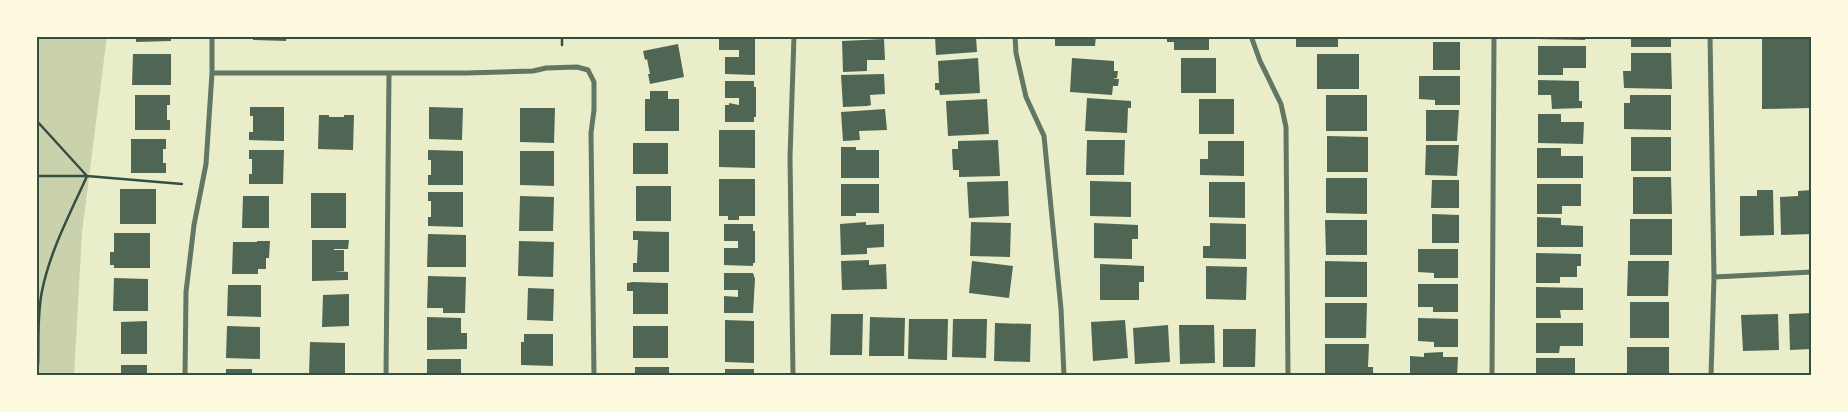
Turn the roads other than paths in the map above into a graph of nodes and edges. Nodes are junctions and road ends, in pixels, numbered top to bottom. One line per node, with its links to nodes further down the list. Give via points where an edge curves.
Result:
1 (212, 36): 7 (street)
2 (794, 36): 14 (street, via 790,157)
3 (1015, 36): 15 (street, via 1026,97 1044,136 1061,309)
4 (1251, 36): 16 (street, via 1281,104 1286,127)
5 (1494, 36): 17 (street)
6 (1710, 36): 10 (street)
7 (212, 73): 8 (street); 11 (street, via 206,164 186,292)
8 (389, 74): 12 (street); 13 (street, via 577,67 588,70 594,82 591,134)
9 (1812, 272): 10 (street)
10 (1714, 277): 18 (street)
11 (185, 376)
12 (386, 376)
13 (594, 376)
14 (793, 376)
15 (1064, 376)
16 (1288, 376)
17 (1492, 376)
18 (1711, 376)

